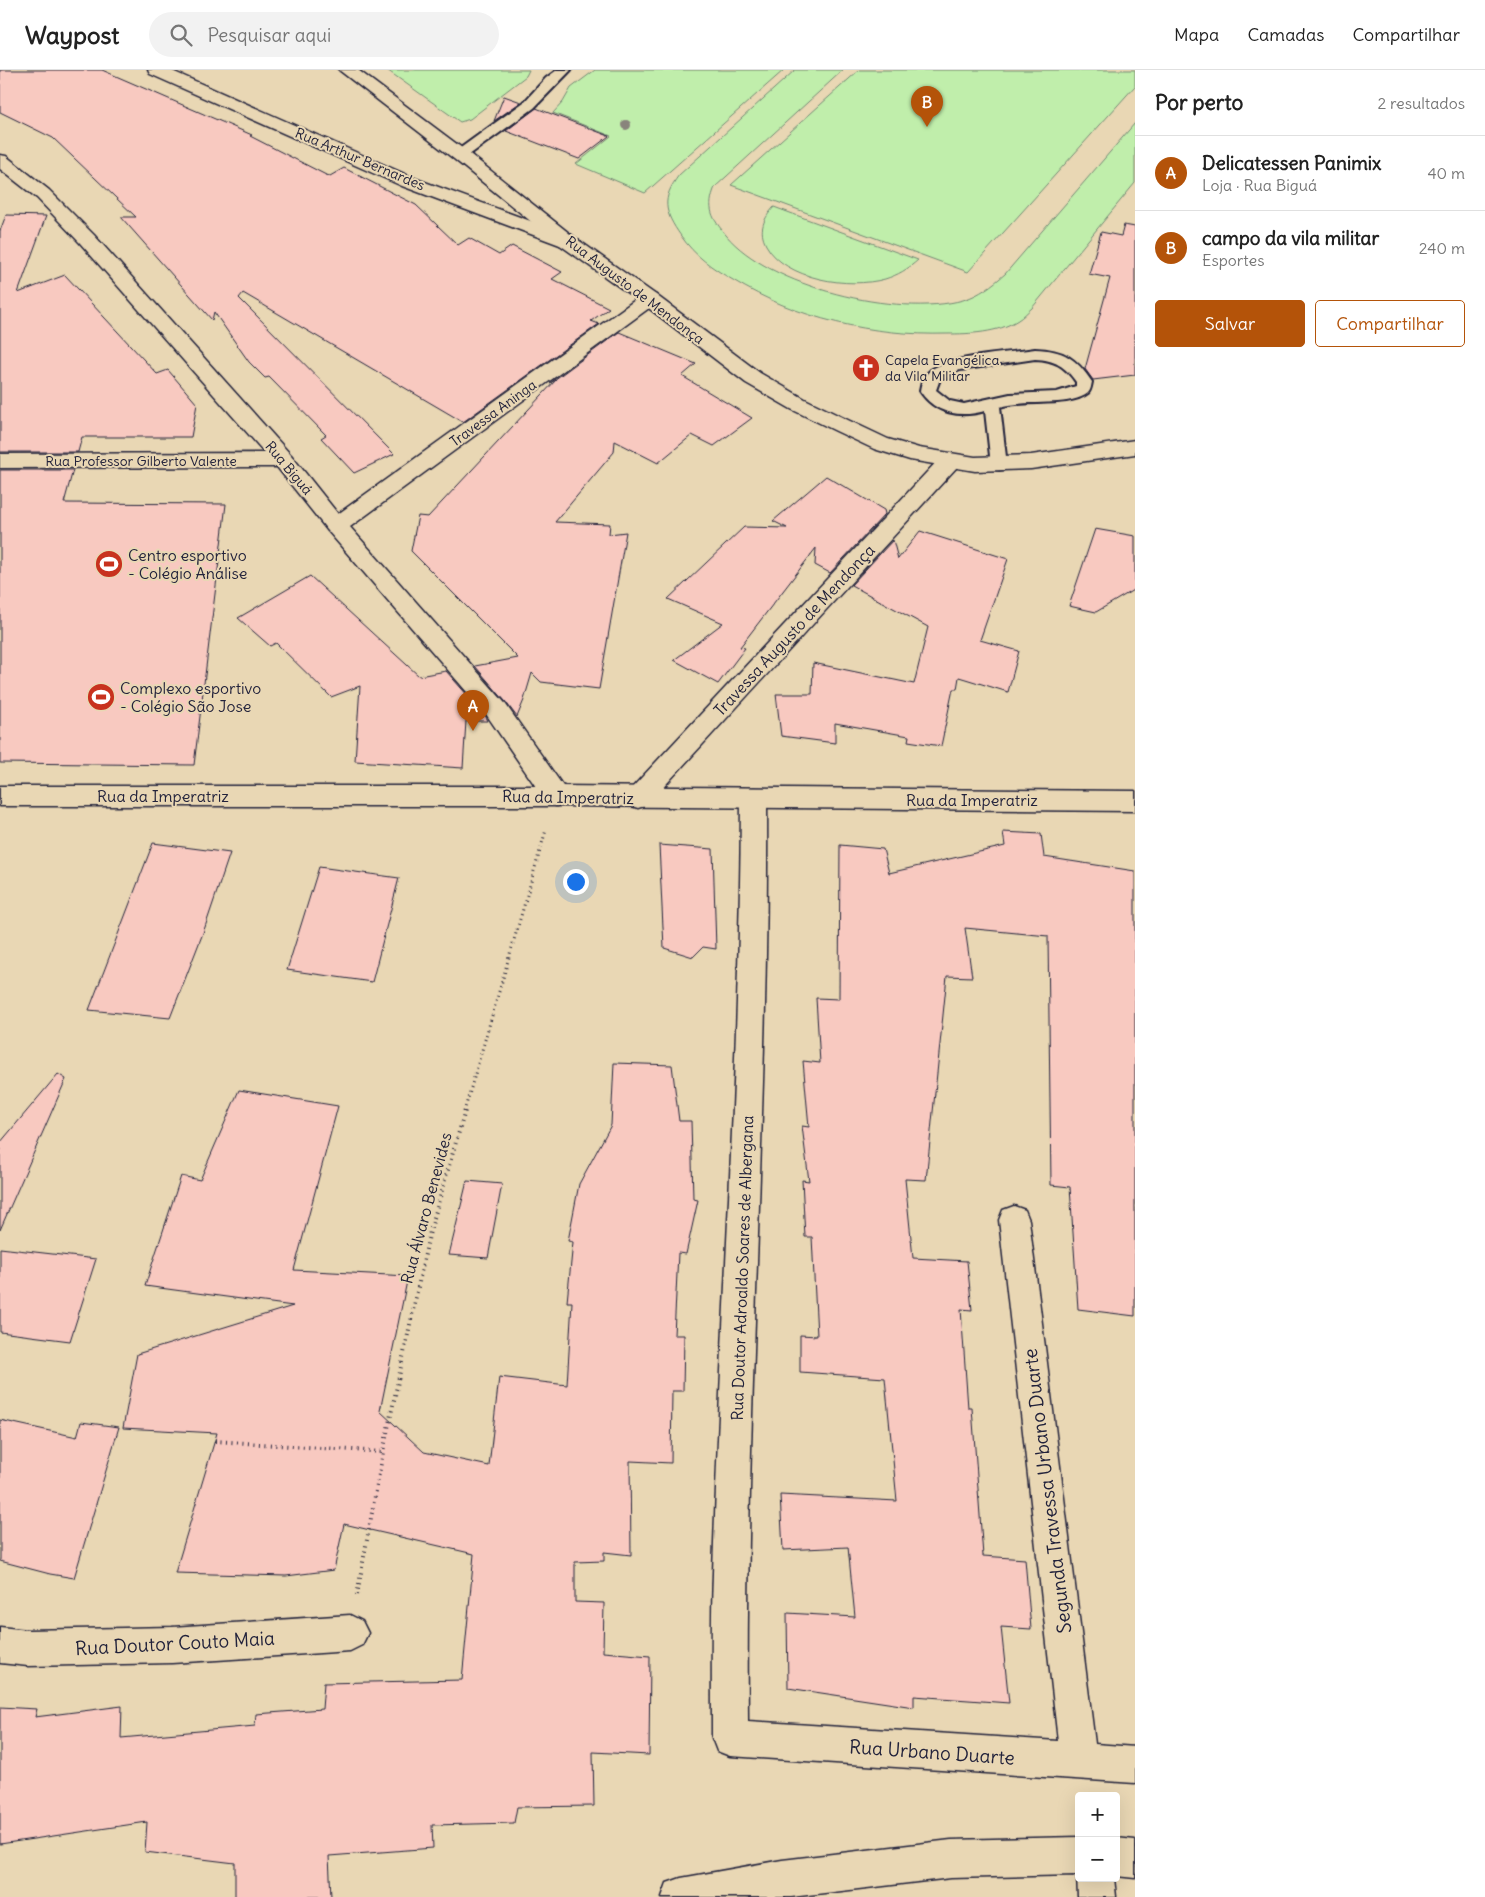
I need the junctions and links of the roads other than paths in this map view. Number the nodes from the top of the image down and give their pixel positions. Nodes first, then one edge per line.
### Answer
1 (156, 70) edge
2 (347, 70) edge
3 (562, 71) edge
4 (460, 155) junction
5 (0, 160) edge
6 (567, 241) junction
7 (649, 300) junction
8 (992, 405) junction
9 (1135, 447) edge
10 (283, 460) junction
11 (0, 462) edge
12 (949, 462) junction
13 (999, 464) junction
14 (336, 526) junction
15 (0, 796) edge
16 (556, 796) junction
17 (638, 798) junction
18 (754, 798) junction
19 (1135, 801) edge
20 (1014, 1220) dead end
21 (350, 1633) road end
22 (0, 1645) edge
23 (730, 1738) joint
24 (1079, 1762) junction
25 (1135, 1765) edge
26 (1075, 1856) edge
27 (1120, 1857) edge
28 (1135, 1859) edge
29 (1095, 1882) edge
30 (681, 1897) edge
31 (1097, 1897) edge

1 - 6 street, Rua Arthur Bernardes
2 - 4 street, Rua Augusto de Mendonça
3 - 4 lane
4 - 6 street, Rua Augusto de Mendonça
5 - 10 street, Rua Biguá
6 - 7 street, Rua Augusto de Mendonça
7 - 12 street, Rua Augusto de Mendonça
7 - 14 street, Travessa Aninga
8 - 8 lane
8 - 13 lane
9 - 13 street, Rua Augusto de Mendonça
10 - 11 street, Rua Professor Gilberto Valente
10 - 14 street, Rua Biguá
12 - 13 street, Rua Augusto de Mendonça
12 - 17 street, Travessa Augusto de Mendonça
14 - 16 street, Rua Biguá
15 - 16 street, Rua da Imperatriz
16 - 17 street, Rua da Imperatriz
17 - 18 street, Rua da Imperatriz
18 - 19 street, Rua da Imperatriz
18 - 23 street, Rua Doutor Adroaldo Soares de Albergana
20 - 24 street, Segunda Travessa Urbano Duarte
21 - 22 street, Rua Doutor Couto Maia
23 - 24 street, Rua Urbano Duarte
24 - 25 street, Rua Urbano Duarte
26 - 30 street
27 - 28 street
29 - 31 street

